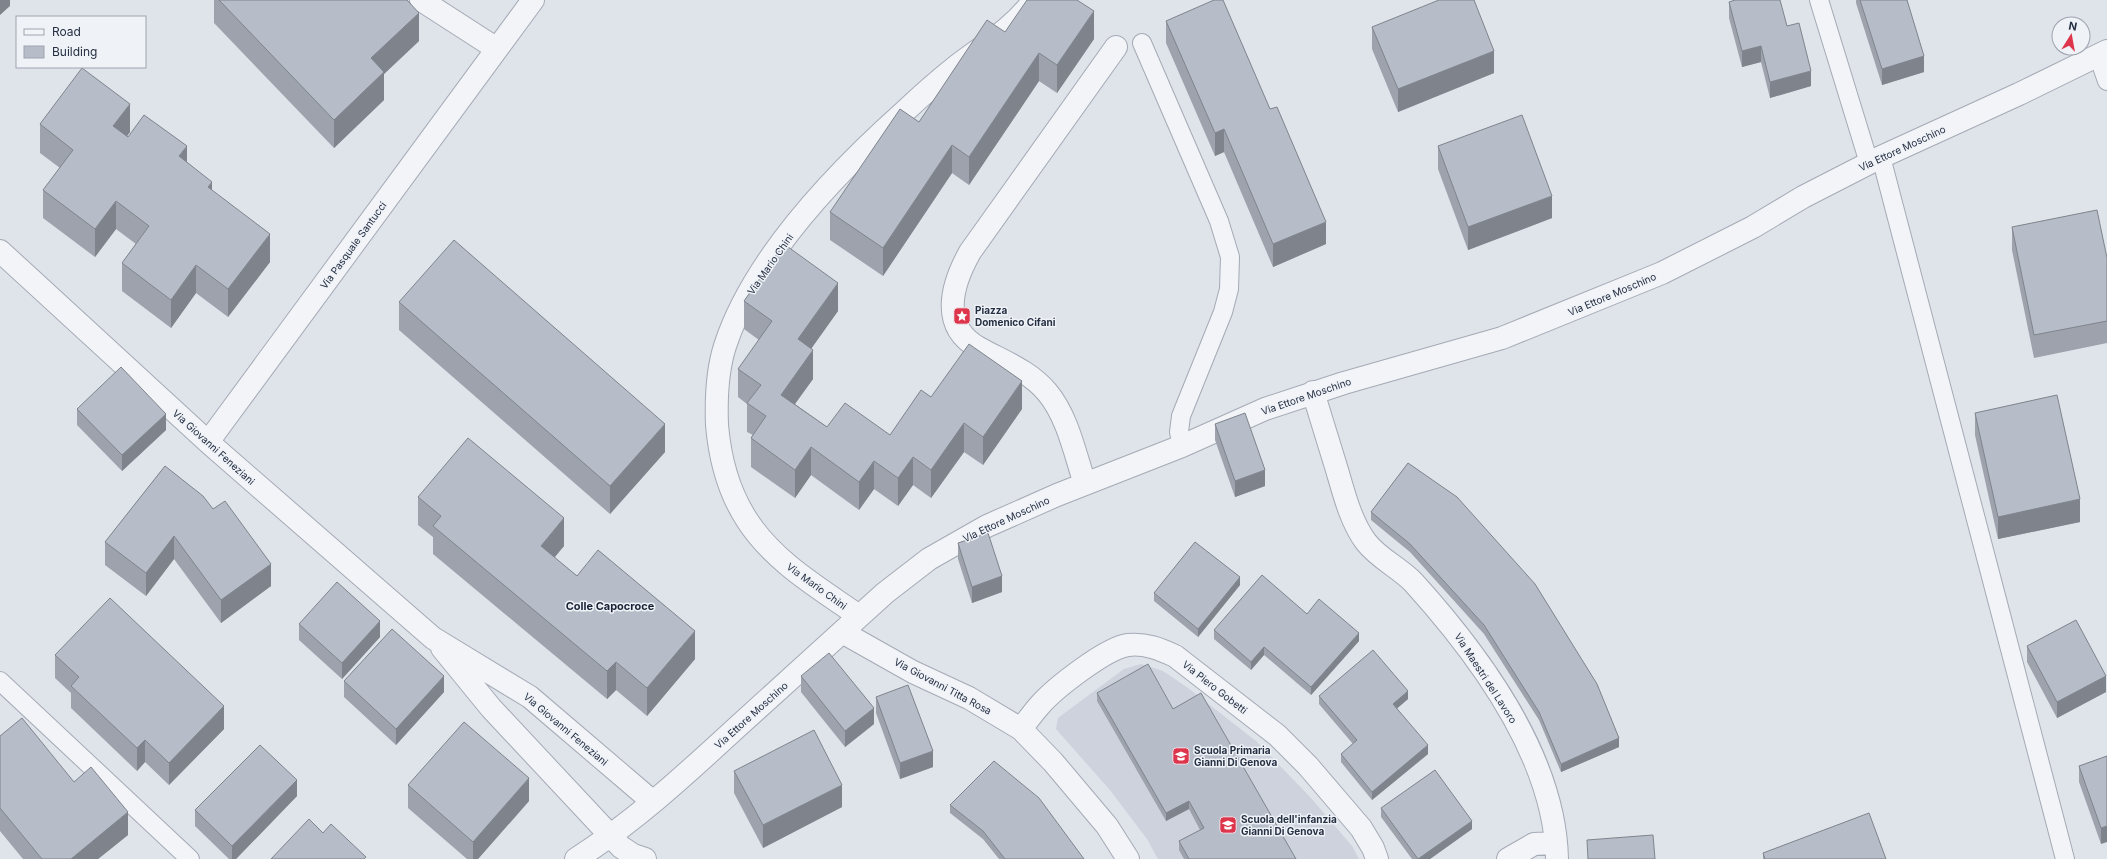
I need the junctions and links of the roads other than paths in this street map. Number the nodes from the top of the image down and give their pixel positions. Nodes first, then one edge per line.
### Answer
1 (421, 0) edge
2 (533, 0) edge
3 (1034, 0) edge
4 (1819, 0) edge
5 (1142, 43) dead end
6 (1116, 47) dead end
7 (497, 49) junction
8 (2103, 53) edge
9 (2107, 81) edge
10 (1875, 160) junction
11 (0, 251) edge
12 (1313, 392) junction
13 (208, 442) junction
14 (1182, 446) junction
15 (1085, 484) junction
16 (859, 616) junction
17 (842, 632) junction
18 (433, 638) junction
19 (0, 681) edge
20 (1021, 729) junction
21 (653, 802) junction
22 (612, 836) junction
23 (1557, 851) edge
24 (190, 859) edge
25 (576, 859) edge
26 (645, 859) edge
27 (1128, 859) edge
28 (1377, 859) edge
29 (1508, 859) edge
30 (2065, 859) edge

1 - 7 street
2 - 7 street, Via Pasquale Santucci
3 - 16 street, Via Mario Chini
4 - 10 lane
5 - 14 lane
6 - 15 street
7 - 13 street, Via Pasquale Santucci
8 - 9 lane
8 - 10 street, Via Ettore Moschino
10 - 12 street, Via Ettore Moschino
10 - 30 lane
11 - 13 street, Via Giovanni Feneziani
12 - 14 street, Via Ettore Moschino
12 - 23 street, Via Maestri del Lavoro
13 - 18 street, Via Giovanni Feneziani
14 - 15 street, Via Ettore Moschino
15 - 16 street, Via Ettore Moschino
16 - 17 street, Via Ettore Moschino
17 - 20 street, Via Giovanni Titta Rosa
17 - 21 street, Via Ettore Moschino
18 - 21 street, Via Giovanni Feneziani
18 - 22 street, Via Giovanni Feneziani
19 - 24 lane
20 - 27 street, Via Giovanni Titta Rosa
20 - 28 street, Via Piero Gobetti
21 - 22 street, Via Ettore Moschino
22 - 25 street, Via Ettore Moschino
22 - 26 street, Via Giovanni Feneziani
23 - 29 street

